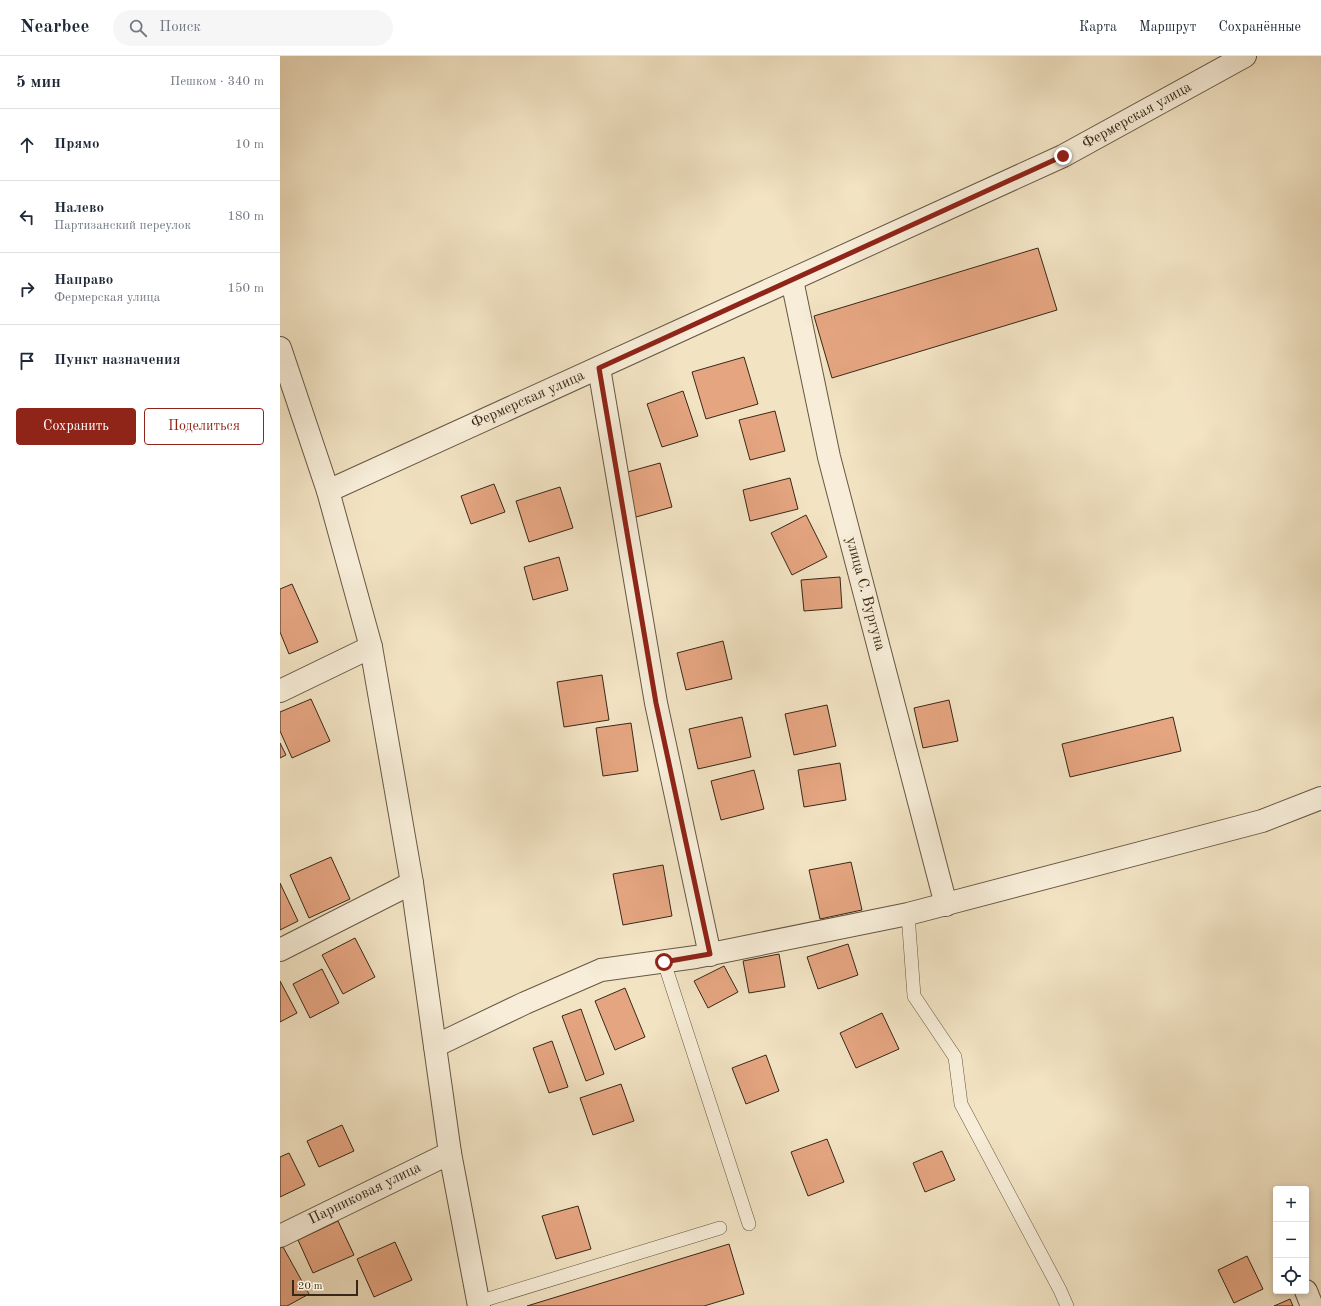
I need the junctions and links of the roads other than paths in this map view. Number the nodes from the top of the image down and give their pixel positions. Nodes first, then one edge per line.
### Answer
1 (1245, 56) edge
2 (792, 280) junction
3 (280, 348) edge
4 (599, 368) junction
5 (328, 491) junction
6 (371, 647) junction
7 (280, 691) edge
8 (1321, 798) edge
9 (412, 883) junction
10 (946, 905) junction
11 (908, 914) junction
12 (280, 950) edge
13 (710, 954) junction
14 (664, 962) junction
15 (435, 1046) junction
16 (450, 1152) junction
17 (749, 1224) dead end
18 (720, 1228) dead end
19 (280, 1236) edge
20 (1307, 1294) edge
21 (478, 1304) edge
22 (1067, 1306) edge
23 (1312, 1306) edge

1 - 2 street, Фермерская улица
2 - 4 street, Фермерская улица
2 - 10 street, улица С. Вургуна
3 - 5 street
4 - 5 street, Фермерская улица
4 - 13 street
5 - 6 street
6 - 7 street
6 - 9 street
8 - 10 street
9 - 12 street
9 - 15 street
10 - 11 street
11 - 13 street
11 - 22 lane
13 - 14 street
14 - 15 street
14 - 17 lane
15 - 16 street
16 - 19 street, Парниковая улица
16 - 21 street
18 - 21 lane
20 - 23 street

